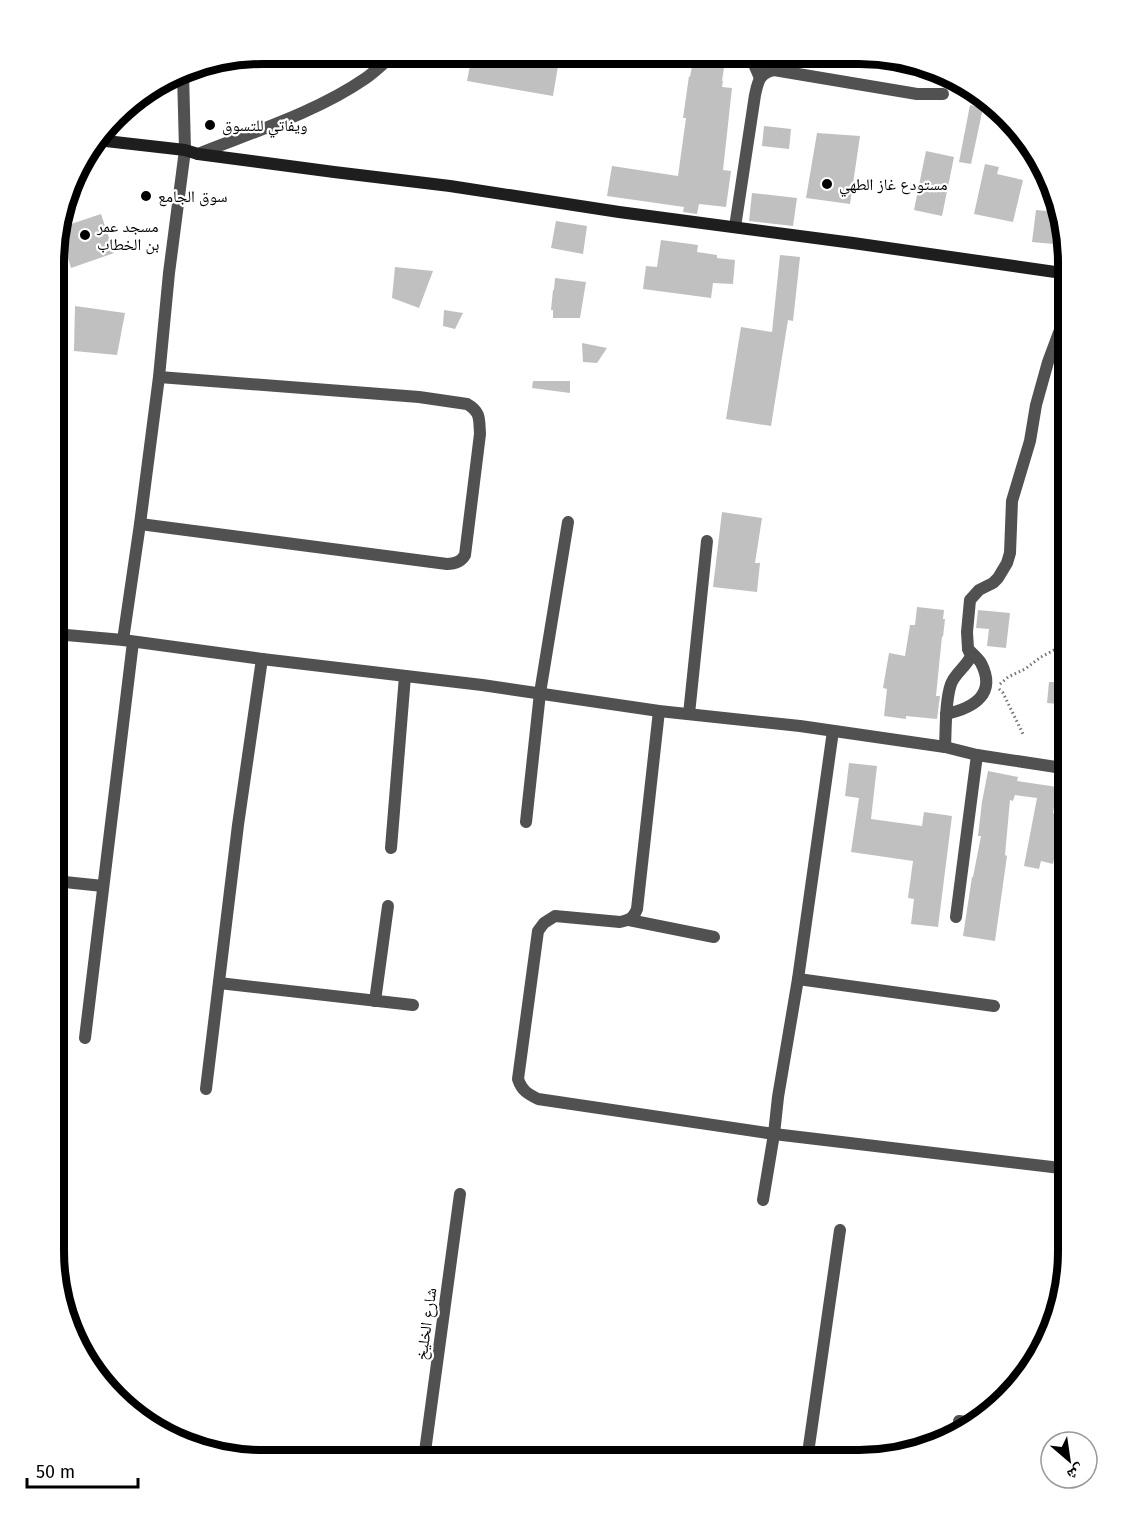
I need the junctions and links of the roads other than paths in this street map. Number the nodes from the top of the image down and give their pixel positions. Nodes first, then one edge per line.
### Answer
1 (754, 64) edge
2 (381, 65) edge
3 (760, 78) junction
4 (183, 82) edge
5 (943, 94) dead end
6 (107, 141) edge
7 (185, 150) junction
8 (198, 153) junction
9 (735, 227) junction
10 (1058, 272) edge
11 (1058, 335) edge
12 (159, 377) junction
13 (568, 522) dead end
14 (140, 524) junction
15 (707, 541) dead end
16 (64, 635) edge
17 (128, 641) junction
18 (968, 649) junction
19 (262, 659) junction
20 (405, 676) junction
21 (540, 693) junction
22 (659, 711) junction
23 (689, 714) junction
24 (946, 714) junction
25 (833, 731) junction
26 (945, 747) junction
27 (977, 755) junction
28 (1058, 767) edge
29 (526, 822) dead end
30 (391, 848) dead end
31 (64, 882) edge
32 (103, 886) junction
33 (388, 906) dead end
34 (956, 917) dead end
35 (629, 920) junction
36 (714, 937) dead end
37 (798, 979) junction
38 (219, 983) junction
39 (375, 1001) junction
40 (413, 1005) dead end
41 (994, 1006) dead end
42 (85, 1038) dead end
43 (206, 1089) dead end
44 (774, 1134) junction
45 (1058, 1168) edge
46 (460, 1194) dead end
47 (763, 1200) dead end
48 (840, 1230) dead end
49 (425, 1450) edge
50 (808, 1450) edge

1 - 3 street
2 - 8 street
3 - 5 street
3 - 9 street
4 - 7 street
6 - 7 street
7 - 8 street
7 - 12 street
8 - 9 street
9 - 10 street
11 - 18 street
12 - 14 street
12 - 14 street
13 - 21 street
14 - 17 street
15 - 23 street
16 - 17 street
17 - 19 street
17 - 32 street
18 - 24 street
18 - 24 street
19 - 20 street
19 - 38 street
20 - 21 street
20 - 30 street
21 - 22 street
21 - 29 street
22 - 23 street
22 - 35 street
23 - 25 street
24 - 26 street
25 - 26 street
25 - 37 street
26 - 27 street
27 - 28 street
27 - 34 street
31 - 32 street
32 - 42 street
33 - 39 street
35 - 36 street
35 - 44 street
37 - 41 street
37 - 44 street
38 - 39 street
38 - 43 street
39 - 40 street
44 - 45 street
44 - 47 street
46 - 49 street, شارع الخليخ
48 - 50 street

